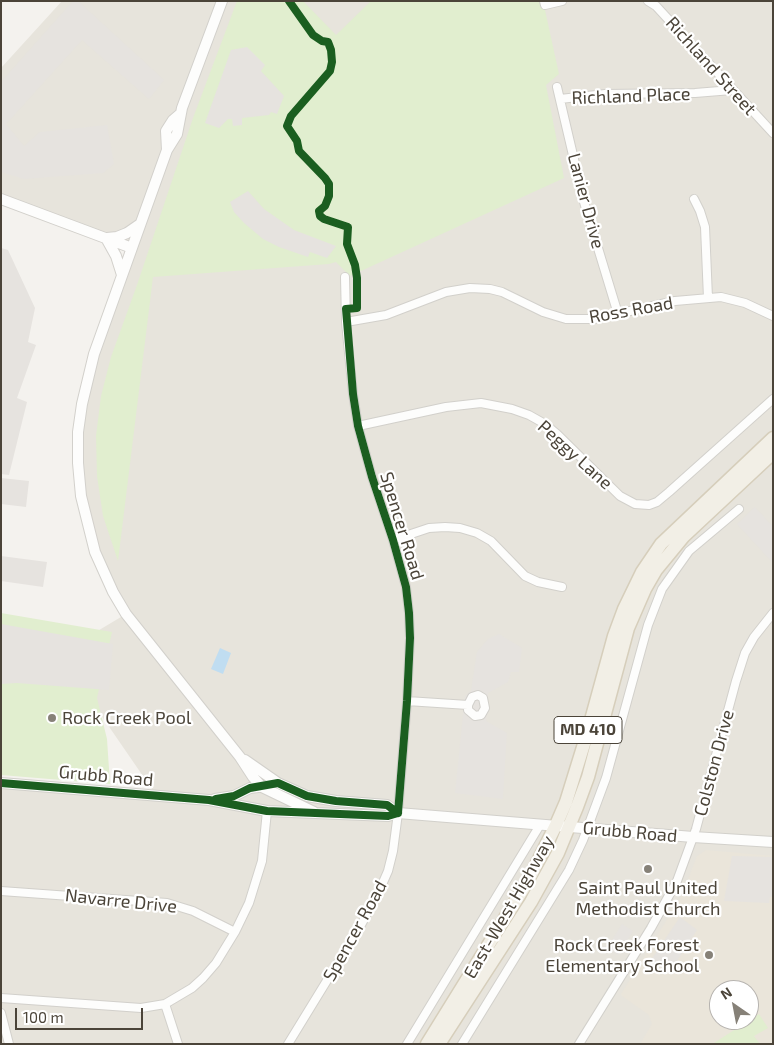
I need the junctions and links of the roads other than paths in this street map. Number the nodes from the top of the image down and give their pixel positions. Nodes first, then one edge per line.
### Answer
1 (222, 1) edge
2 (562, 1) edge
3 (648, 1) edge
4 (544, 3) edge
5 (557, 87) dead end
6 (732, 90) junction
7 (560, 99) junction
8 (773, 133) edge
9 (1, 199) edge
10 (694, 199) dead end
11 (140, 224) junction
12 (105, 238) junction
13 (132, 248) junction
14 (122, 275) junction
15 (345, 277) dead end
16 (708, 298) junction
17 (618, 314) junction
18 (773, 316) edge
19 (346, 322) junction
20 (773, 399) edge
21 (358, 426) junction
22 (773, 438) edge
23 (773, 452) edge
24 (739, 509) dead end
25 (693, 527) junction
26 (704, 538) junction
27 (393, 540) junction
28 (562, 587) dead end
29 (773, 613) edge
30 (407, 701) junction
31 (468, 705) dead end
32 (240, 757) junction
33 (1, 782) edge
34 (278, 783) junction
35 (262, 787) junction
36 (209, 800) junction
37 (266, 811) junction
38 (314, 812) junction
39 (398, 813) junction
40 (540, 824) junction
41 (556, 825) junction
42 (569, 827) junction
43 (588, 828) junction
44 (693, 837) junction
45 (773, 842) edge
46 (1, 891) edge
47 (235, 932) junction
48 (1, 998) edge
49 (165, 1004) junction
50 (1, 1013) edge
51 (9, 1044) edge
52 (178, 1044) edge
53 (288, 1044) edge
54 (407, 1044) edge
55 (427, 1044) edge
56 (440, 1044) edge
57 (462, 1044) edge
58 (579, 1044) edge

1 - 11 street
2 - 4 street
3 - 6 street, Richland Street
5 - 7 street, Lanier Drive
6 - 7 street, Richland Place
6 - 8 street, Richland Street
7 - 17 street, Lanier Drive
9 - 12 street
10 - 16 street
11 - 12 street
11 - 13 street
12 - 13 street
12 - 14 street
13 - 14 street
14 - 32 street
15 - 19 street, Spencer Road
16 - 17 street, Ross Road
16 - 18 street, Ross Road
17 - 19 street, Ross Road
19 - 21 street, Spencer Road
20 - 21 street, Peggy Lane
21 - 27 street, Spencer Road
22 - 41 main road, East-West Highway / MD 410
23 - 25 main road, East-West Highway / MD 410
24 - 26 street, East-West Highway
25 - 26 street
25 - 42 main road, East-West Highway / MD 410
26 - 43 street, East-West Highway
27 - 28 street
27 - 30 street, Spencer Road
29 - 44 street, Colston Drive
30 - 31 street
30 - 39 street, Spencer Road
32 - 34 street
32 - 35 street
33 - 36 street, Grubb Road
34 - 35 street, Grubb Road
34 - 39 street, Grubb Road
35 - 36 street, Grubb Road
35 - 38 street
36 - 37 street, Grubb Road
37 - 38 street, Grubb Road
37 - 47 street
38 - 39 street, Grubb Road
39 - 40 street, Grubb Road
39 - 53 street, Spencer Road
40 - 41 street, Grubb Road
40 - 54 street, East-West Highway
41 - 42 street, Grubb Road
41 - 55 main road, East-West Highway / MD 410
42 - 43 street, Grubb Road
42 - 56 main road, East-West Highway / MD 410
43 - 44 street, Grubb Road
43 - 57 street, East-West Highway
44 - 45 street, Grubb Road
44 - 58 street, Colston Drive
46 - 47 street, Navarre Drive
47 - 49 street
48 - 49 street
49 - 52 street
50 - 51 street

